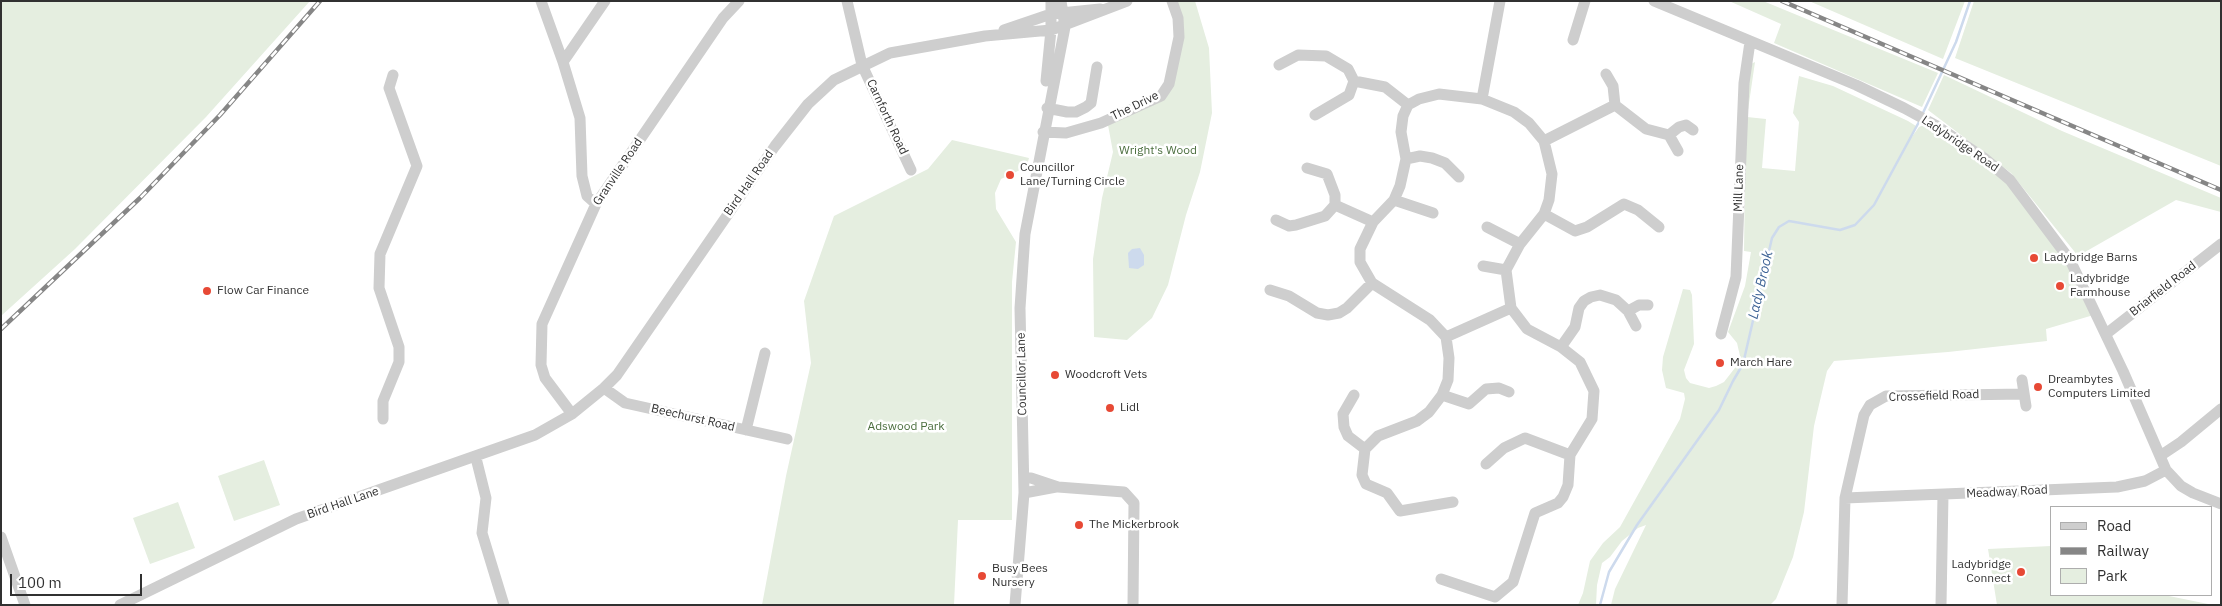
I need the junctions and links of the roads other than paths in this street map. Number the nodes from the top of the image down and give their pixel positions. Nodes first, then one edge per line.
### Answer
1 (541, 1) edge
2 (605, 1) edge
3 (739, 1) edge
4 (847, 1) edge
5 (1050, 1) edge
6 (1078, 1) edge
7 (1127, 1) edge
8 (1172, 1) edge
9 (1500, 1) edge
10 (1584, 1) edge
11 (1654, 1) edge
12 (1110, 8) junction
13 (1058, 9) edge
14 (1064, 27) junction
15 (1051, 30) junction
16 (985, 36) junction
17 (1573, 40) dead end
18 (1750, 42) junction
19 (562, 62) junction
20 (862, 65) junction
21 (1279, 65) dead end
22 (1097, 67) dead end
23 (1606, 74) dead end
24 (393, 75) dead end
25 (1354, 81) junction
26 (1482, 98) junction
27 (1408, 105) junction
28 (1615, 105) junction
29 (1047, 108) junction
30 (1315, 115) dead end
31 (1693, 130) dead end
32 (1043, 132) junction
33 (1669, 135) junction
34 (1544, 141) junction
35 (1040, 145) junction
36 (1678, 151) dead end
37 (1406, 159) junction
38 (1307, 168) dead end
39 (911, 170) dead end
40 (1459, 177) dead end
41 (1394, 200) junction
42 (596, 204) junction
43 (1335, 206) junction
44 (1433, 213) dead end
45 (1544, 214) junction
46 (1276, 220) dead end
47 (1373, 222) junction
48 (1487, 227) dead end
49 (1659, 227) dead end
50 (1520, 244) junction
51 (2221, 244) edge
52 (1483, 266) dead end
53 (1506, 270) junction
54 (1372, 283) junction
55 (1270, 290) dead end
56 (1648, 305) dead end
57 (1511, 308) junction
58 (1628, 311) junction
59 (1636, 326) dead end
60 (1721, 334) dead end
61 (2106, 334) junction
62 (1446, 337) junction
63 (1561, 347) junction
64 (765, 353) dead end
65 (1501, 376) dead end
66 (2022, 380) dead end
67 (604, 388) junction
68 (2024, 394) junction
69 (1354, 395) dead end
70 (1442, 395) junction
71 (2026, 406) dead end
72 (2221, 409) edge
73 (572, 414) junction
74 (383, 419) dead end
75 (746, 430) junction
76 (787, 439) dead end
77 (1365, 449) junction
78 (1570, 455) junction
79 (2160, 456) junction
80 (476, 458) junction
81 (1486, 464) dead end
82 (2166, 470) junction
83 (1024, 478) junction
84 (1058, 487) junction
85 (1024, 493) junction
86 (1943, 495) junction
87 (1845, 498) junction
88 (1453, 502) dead end
89 (2221, 504) edge
90 (1, 537) edge
91 (1441, 580) dead end
92 (20, 590) junction
93 (1494, 601) edge
94 (25, 605) edge
95 (30, 605) edge
96 (120, 605) edge
97 (504, 605) edge
98 (1014, 605) edge
99 (1133, 605) edge
100 (1842, 605) edge
101 (1941, 605) edge

1 - 19 street
2 - 19 street
3 - 42 street, Granville Road
4 - 20 street, Carnforth Road
5 - 13 street
6 - 12 street
7 - 12 street
8 - 32 street, The Drive
9 - 26 street
10 - 17 street
11 - 18 street, Ladybridge Road
12 - 13 street
12 - 14 street
13 - 14 street, Councillor Lane
13 - 15 street, Councillor Lane
13 - 16 street, Bird Hall Road
14 - 15 street
14 - 29 street, Councillor Lane
15 - 16 street, Bird Hall Road
15 - 35 street, Councillor Lane
16 - 20 street, Bird Hall Road
18 - 60 street, Mill Lane
18 - 61 street, Ladybridge Road
19 - 42 street
20 - 39 street, Carnforth Road
20 - 67 street, Bird Hall Road
21 - 25 street
22 - 29 street
23 - 28 street
24 - 74 street
25 - 27 street
25 - 30 street
26 - 27 street
26 - 34 street
27 - 37 street
28 - 33 street
28 - 34 street
29 - 32 street, Councillor Lane
31 - 33 street
32 - 35 street, Councillor Lane
33 - 36 street
34 - 45 street
35 - 83 street, Councillor Lane
37 - 40 street
37 - 41 street
38 - 43 street
41 - 44 street
41 - 47 street
42 - 73 street, Granville Road
43 - 46 street
43 - 47 street
45 - 49 street
45 - 50 street
47 - 54 street
48 - 50 street
50 - 53 street
51 - 61 street, Briarfield Road
52 - 53 street
53 - 57 street
54 - 55 street
54 - 62 street
56 - 58 street
57 - 62 street
57 - 63 street
58 - 59 street
58 - 63 street
61 - 79 street, Ladybridge Road
62 - 70 street
63 - 78 street
64 - 75 street
65 - 70 street
66 - 68 street
67 - 73 street, Bird Hall Road
67 - 75 street, Beechurst Road
68 - 71 street
68 - 87 street, Crossefield Road
69 - 77 street
70 - 77 street
72 - 79 street
73 - 80 street, Bird Hall Lane
75 - 76 street, Beechurst Road
77 - 88 street
78 - 81 street
78 - 93 street
79 - 82 street, Ladybridge Road
80 - 96 street, Bird Hall Lane
80 - 97 street
82 - 86 street, Meadway Road
82 - 89 street, Ladybridge Road
83 - 84 street
83 - 85 street, Councillor Lane
84 - 85 street
84 - 99 street
85 - 98 street, Councillor Lane
86 - 87 street, Meadway Road
86 - 101 street
87 - 100 street, Crossefield Road
90 - 92 street
91 - 93 street
92 - 94 street
92 - 95 street

